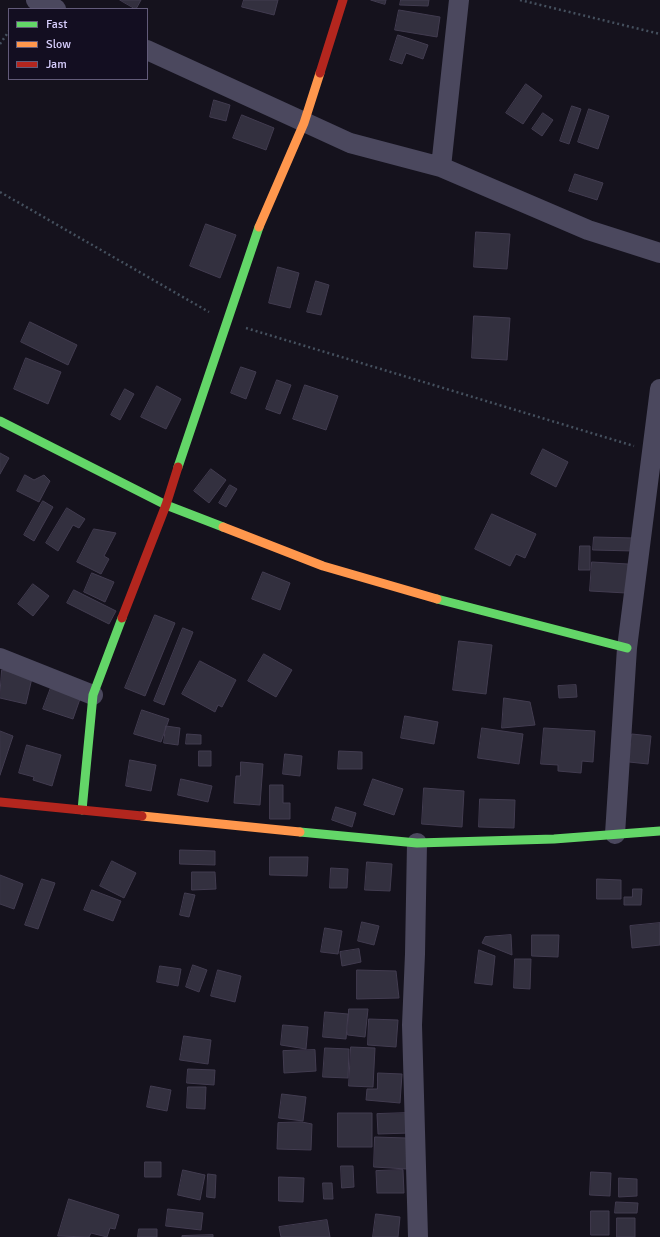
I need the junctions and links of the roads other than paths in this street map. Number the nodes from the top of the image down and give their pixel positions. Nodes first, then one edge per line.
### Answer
1 (36, 0) edge
2 (343, 0) edge
3 (459, 0) edge
4 (54, 8) edge
5 (148, 50) edge
6 (304, 123) junction
7 (441, 167) junction
8 (660, 253) edge
9 (660, 389) edge
10 (0, 421) edge
11 (166, 505) junction
12 (627, 648) junction
13 (0, 658) edge
14 (93, 695) junction
15 (0, 802) edge
16 (82, 810) junction
17 (660, 831) edge
18 (615, 834) junction
19 (417, 843) junction
20 (418, 1237) edge

1 - 4 street
2 - 6 street
3 - 7 street
5 - 6 street
6 - 7 street
6 - 11 street
7 - 8 street
9 - 12 street
10 - 11 street
11 - 12 street
11 - 14 street
12 - 18 street
13 - 14 street
14 - 16 street
15 - 16 street
16 - 19 street
17 - 18 street
18 - 19 street
19 - 20 street

